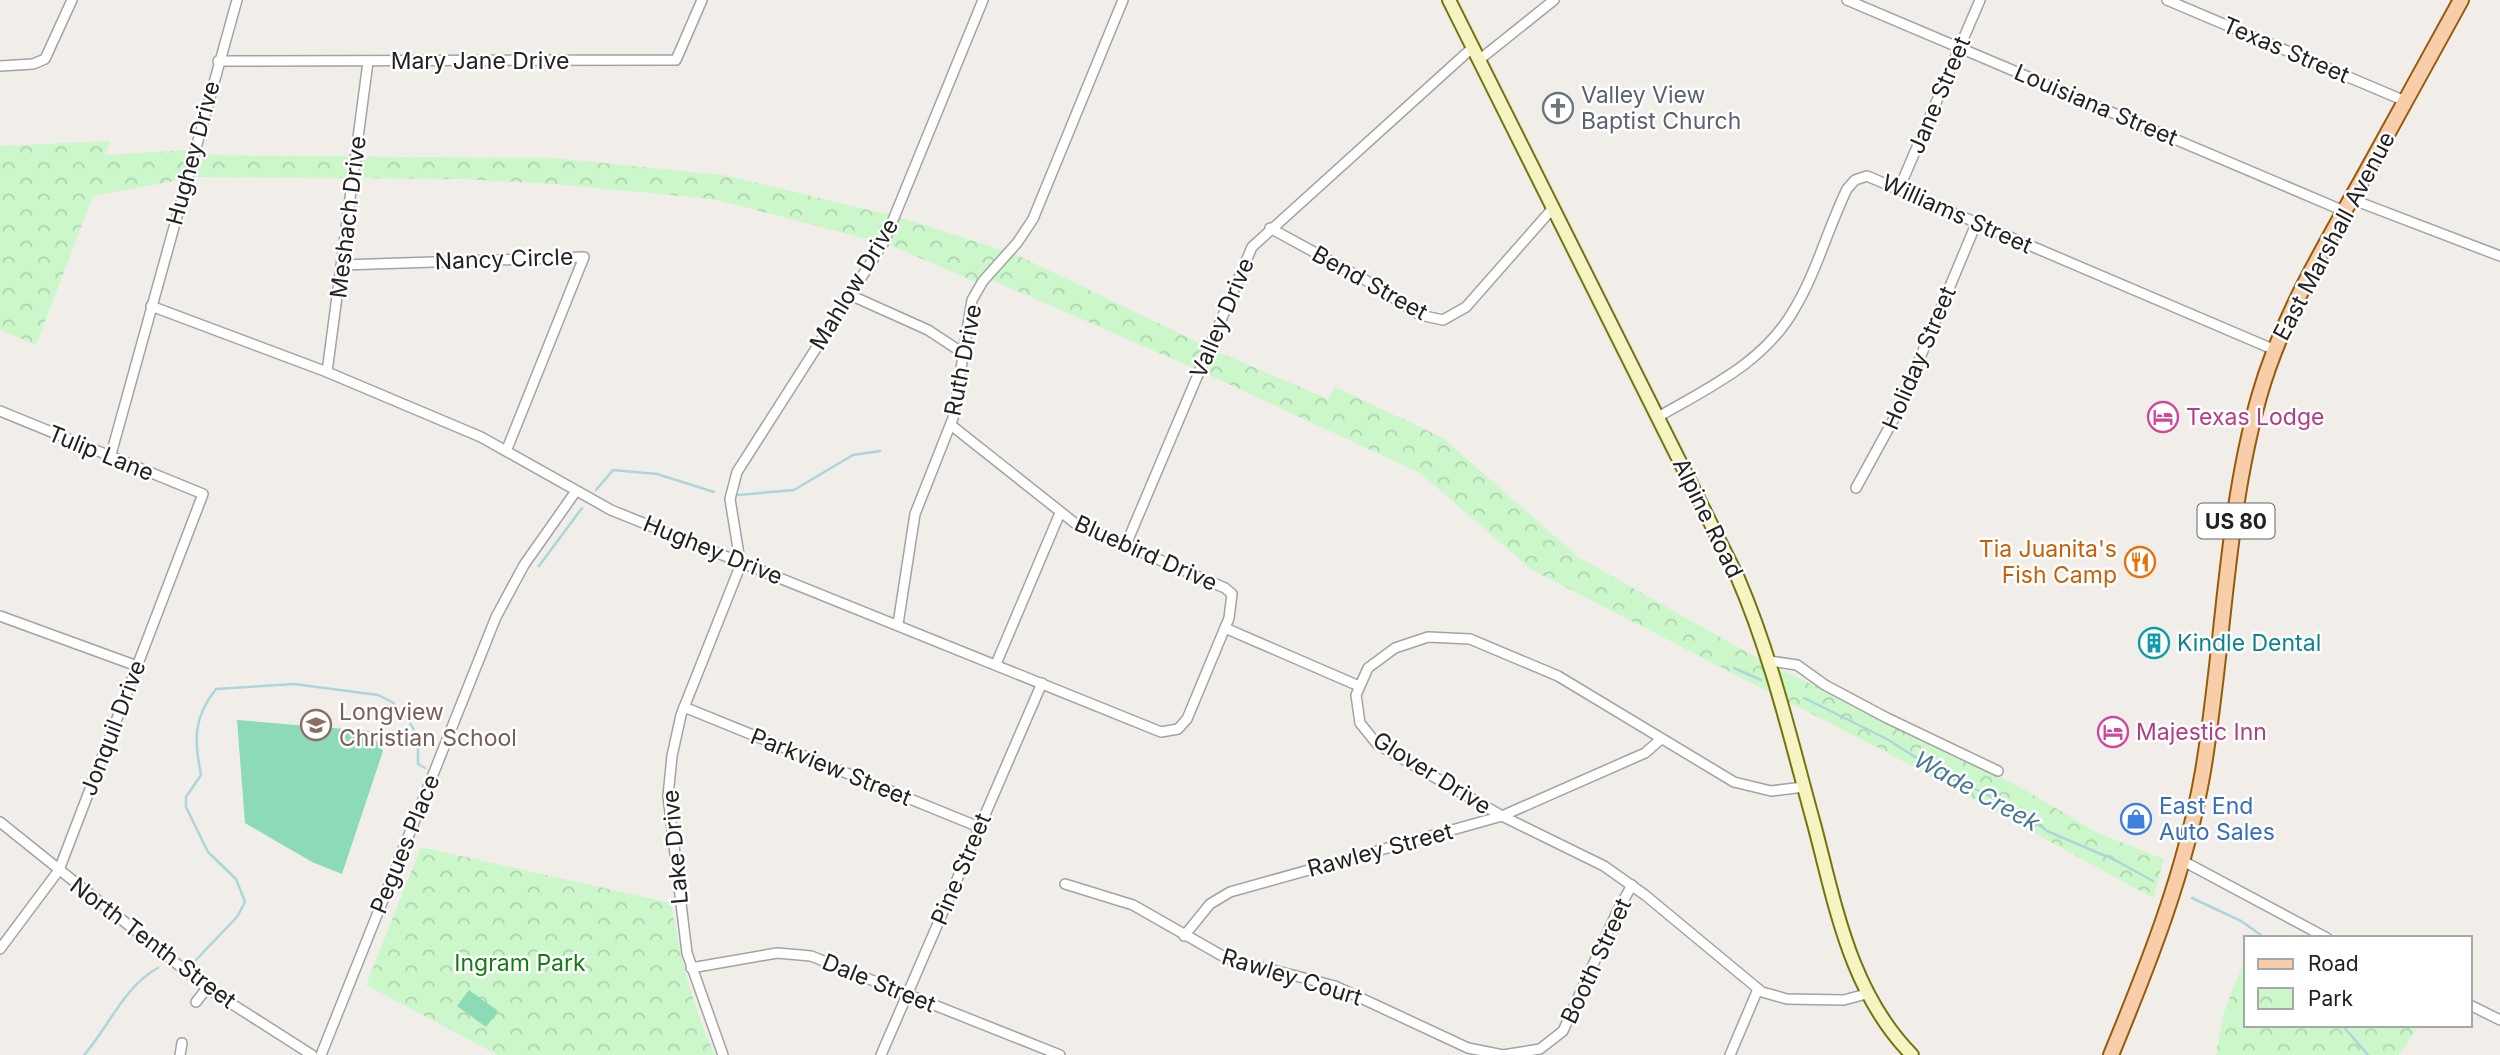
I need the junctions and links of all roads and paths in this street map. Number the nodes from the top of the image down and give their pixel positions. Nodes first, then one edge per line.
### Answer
1 (72, 0) edge
2 (237, 0) edge
3 (702, 0) edge
4 (983, 0) edge
5 (1123, 0) edge
6 (1449, 0) edge
7 (1554, 0) edge
8 (1847, 0) edge
9 (1980, 0) edge
10 (2167, 0) edge
11 (2460, 0) edge
12 (1472, 48) junction
13 (1960, 48) junction
14 (1479, 60) junction
15 (218, 61) junction
16 (368, 62) junction
17 (0, 66) edge
18 (2405, 101) junction
19 (1899, 189) junction
20 (2348, 205) junction
21 (1553, 208) junction
22 (1976, 224) junction
23 (1270, 228) junction
24 (2500, 256) edge
25 (342, 265) junction
26 (850, 295) junction
27 (151, 306) junction
28 (2275, 349) junction
29 (963, 353) junction
30 (327, 372) junction
31 (0, 411) edge
32 (1658, 417) junction
33 (951, 425) junction
34 (507, 449) junction
35 (110, 458) junction
36 (1856, 488) dead end
37 (576, 491) junction
38 (203, 494) joint
39 (1060, 513) junction
40 (1125, 547) junction
41 (740, 561) junction
42 (0, 616) edge
43 (898, 624) junction
44 (1225, 628) junction
45 (1770, 662) junction
46 (996, 664) junction
47 (137, 666) junction
48 (1042, 683) junction
49 (1359, 686) junction
50 (684, 707) junction
51 (1661, 739) junction
52 (1998, 771) dead end
53 (1804, 787) junction
54 (1502, 816) junction
55 (0, 822) edge
56 (979, 827) junction
57 (2183, 861) junction
58 (59, 870) junction
59 (1065, 884) dead end
60 (1632, 886) junction
61 (1184, 936) junction
62 (2323, 936) edge
63 (0, 949) edge
64 (691, 968) junction
65 (206, 988) junction
66 (1758, 989) junction
67 (907, 994) junction
68 (1866, 994) junction
69 (196, 1002) dead end
70 (2472, 1006) edge
71 (2500, 1020) edge
72 (1560, 1036) joint
73 (182, 1043) dead end
74 (1466, 1052) edge
75 (180, 1055) edge
76 (312, 1055) edge
77 (321, 1055) edge
78 (723, 1055) edge
79 (881, 1055) edge
80 (1060, 1055) edge
81 (1730, 1055) edge
82 (1912, 1055) edge
83 (2111, 1055) edge

1 - 17 street
2 - 15 street, Hughey Drive
3 - 16 street, Mary Jane Drive
4 - 26 street, Mahlow Drive
5 - 29 street, Ruth Drive
6 - 12 main road, Alpine Road
7 - 14 street
8 - 13 street, Louisiana Street
9 - 13 street, Jane Street
10 - 18 street, Texas Street
11 - 18 main road, East Marshall Avenue / US 80
12 - 14 main road, Alpine Road
12 - 23 street, Valley Drive
13 - 19 street, Jane Street
13 - 20 street, Louisiana Street
14 - 21 main road, Alpine Road
15 - 16 street, Mary Jane Drive
15 - 27 street, Hughey Drive
16 - 25 street, Meshach Drive
18 - 20 main road, East Marshall Avenue / US 80
19 - 22 street, Williams Street
19 - 32 street, Williams Street
20 - 24 street, Louisiana Street
20 - 28 main road, East Marshall Avenue / US 80
21 - 23 street, Bend Street
21 - 32 main road, Alpine Road
22 - 28 street, Williams Street
22 - 36 street, Holiday Street
23 - 40 street, Valley Drive
25 - 30 street, Meshach Drive
25 - 34 street, Nancy Circle
26 - 29 street
26 - 41 street, Mahlow Drive
27 - 30 street, Hughey Drive
27 - 35 street, Hughey Drive
28 - 57 main road, East Marshall Avenue / US 80
29 - 33 street, Ruth Drive
30 - 34 street, Hughey Drive
31 - 35 street, Tulip Lane
32 - 45 main road, Alpine Road
33 - 39 street, Bluebird Drive
33 - 43 street, Ruth Drive
34 - 37 street, Hughey Drive
35 - 38 street, Tulip Lane
37 - 41 street, Hughey Drive
37 - 77 street, Pegues Place
38 - 47 street, Jonquil Drive
39 - 40 street, Bluebird Drive
39 - 46 street
40 - 44 street, Bluebird Drive
41 - 43 street, Hughey Drive
41 - 50 street, Lake Drive
42 - 47 street
43 - 46 street, Hughey Drive
44 - 48 street, Hughey Drive
44 - 49 street
45 - 52 street
45 - 53 main road, Alpine Road
46 - 48 street, Hughey Drive
47 - 58 street, Jonquil Drive
48 - 56 street, Pine Street
49 - 51 street
49 - 54 street, Glover Drive
50 - 56 street, Parkview Street
50 - 64 street, Lake Drive
51 - 53 street
51 - 54 street, Rawley Street
53 - 68 main road, Alpine Road
54 - 60 street, Glover Drive
54 - 61 street, Rawley Street
55 - 58 street, North Tenth Street
56 - 67 street, Pine Street
57 - 62 street
57 - 83 main road, East Marshall Avenue / US 80
58 - 63 street, Jonquil Drive
58 - 65 street, North Tenth Street
59 - 61 street, Rawley Court
60 - 66 street, Glover Drive
60 - 72 street, Booth Street
61 - 74 street, Rawley Court
64 - 67 street, Dale Street
64 - 78 street, Lake Drive
65 - 69 street
65 - 76 street, North Tenth Street
66 - 68 street, Glover Drive
66 - 81 street
67 - 79 street, Pine Street
67 - 80 street, Dale Street
68 - 82 main road, Alpine Road
70 - 71 street
72 - 74 street, Rawley Court
73 - 75 street

